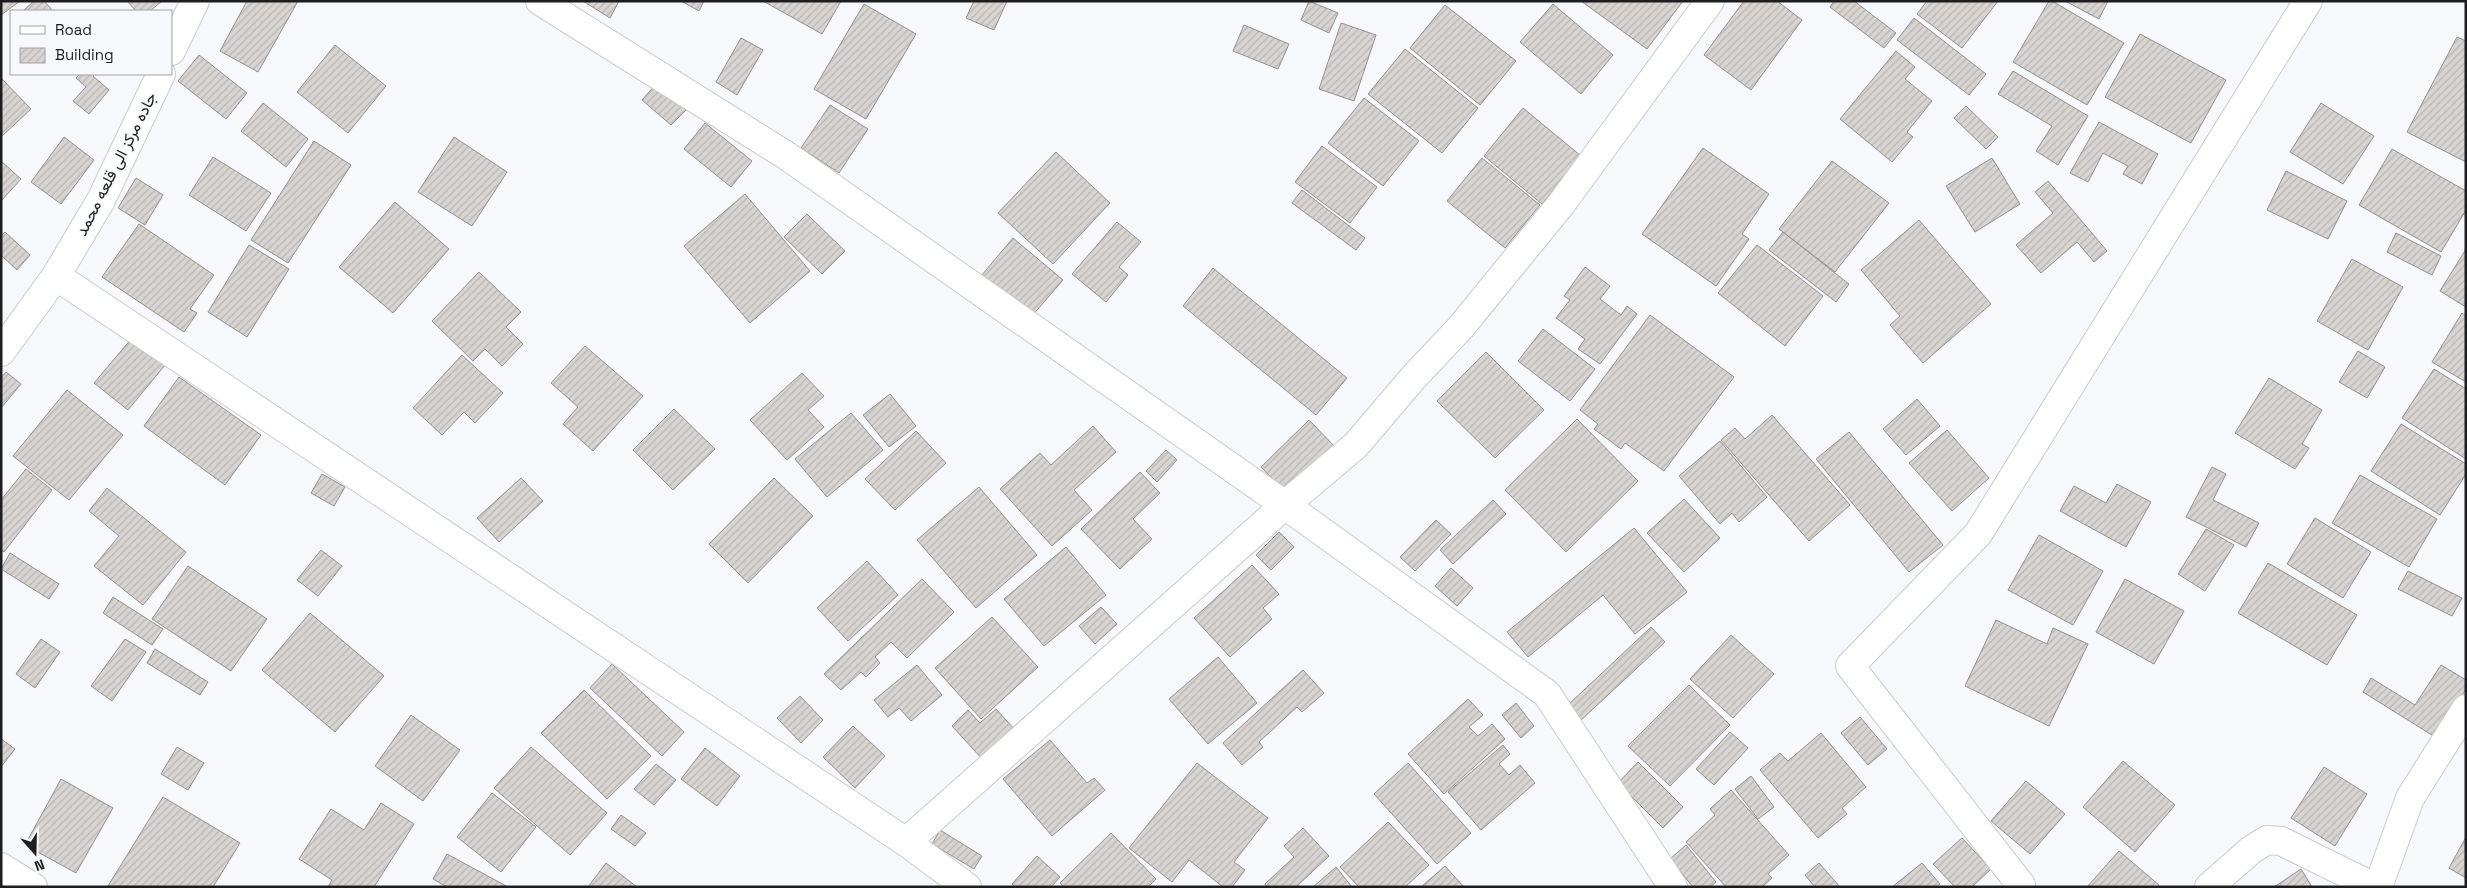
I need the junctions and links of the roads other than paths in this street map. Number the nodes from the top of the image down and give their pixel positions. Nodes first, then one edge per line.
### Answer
1 (195, 1) edge
2 (540, 1) edge
3 (1710, 1) edge
4 (2308, 1) edge
5 (172, 50) edge
6 (161, 75) edge
7 (56, 276) junction
8 (1, 352) edge
9 (1285, 505) junction
10 (2466, 710) edge
11 (906, 842) junction
12 (1, 867) edge
13 (2021, 885) dead end
14 (33, 887) edge
15 (967, 887) edge
16 (1673, 887) edge
17 (2208, 887) edge
18 (2374, 887) edge
19 (2378, 887) edge

1 - 5 street
2 - 9 street
3 - 9 street
4 - 13 street
6 - 7 street, جاده مرکز الی قلعه محمد
7 - 8 street, جاده مرکز الی قلعه محمد
7 - 11 street
9 - 11 street
9 - 16 street
10 - 19 street
11 - 15 street
12 - 14 street
17 - 18 street

